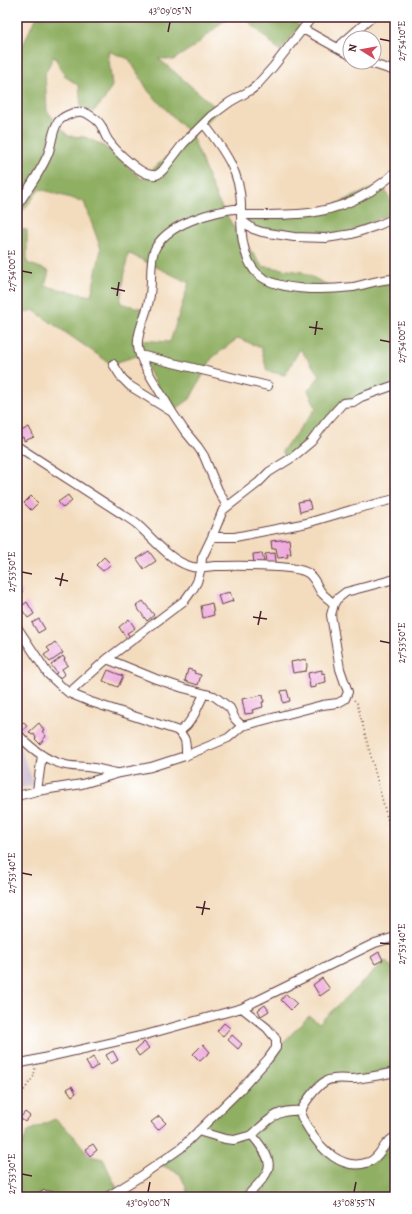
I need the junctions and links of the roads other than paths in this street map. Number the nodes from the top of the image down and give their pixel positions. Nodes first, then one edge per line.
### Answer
1 (312, 17) edge
2 (372, 17) edge
3 (303, 29) junction
4 (337, 48) junction
5 (342, 50) edge
6 (382, 67) edge
7 (395, 71) edge
8 (204, 124) junction
9 (395, 172) edge
10 (17, 206) edge
11 (241, 214) junction
12 (395, 218) edge
13 (395, 279) edge
14 (140, 355) junction
15 (113, 364) dead end
16 (395, 385) edge
17 (268, 386) dead end
18 (172, 412) junction
19 (17, 446) edge
20 (395, 499) edge
21 (227, 506) junction
22 (212, 537) junction
23 (202, 568) junction
24 (395, 579) edge
25 (334, 604) junction
26 (17, 627) edge
27 (107, 659) junction
28 (69, 693) junction
29 (204, 694) junction
30 (242, 726) junction
31 (179, 732) junction
32 (17, 733) edge
33 (42, 755) junction
34 (186, 756) junction
35 (120, 774) junction
36 (37, 791) junction
37 (17, 796) edge
38 (395, 937) edge
39 (242, 1008) junction
40 (17, 1064) edge
41 (395, 1072) edge
42 (302, 1111) junction
43 (198, 1131) junction
44 (252, 1135) junction
45 (395, 1137) edge
46 (41, 1197) edge
47 (56, 1197) edge
48 (107, 1197) edge
49 (246, 1197) edge

1 - 3 street
2 - 4 street
3 - 4 street
3 - 8 street
4 - 5 street
6 - 7 street
8 - 10 street
8 - 11 street
9 - 11 street
11 - 12 street
11 - 13 street
11 - 14 street
14 - 17 street
14 - 18 street
15 - 18 street
16 - 21 street
18 - 21 street
19 - 23 street
20 - 22 street
21 - 22 street
22 - 23 street
23 - 25 street
23 - 27 street
24 - 25 street
25 - 30 street
26 - 28 street
27 - 28 street
27 - 29 street
28 - 31 street
29 - 30 street
29 - 31 street
30 - 34 street
31 - 34 street
32 - 33 street
33 - 35 street
33 - 36 street
34 - 35 street
35 - 36 street
36 - 37 street
38 - 39 street
39 - 40 street
39 - 43 street
41 - 42 street
42 - 44 street
42 - 45 street
43 - 44 street
43 - 48 street
44 - 49 street
46 - 47 street

